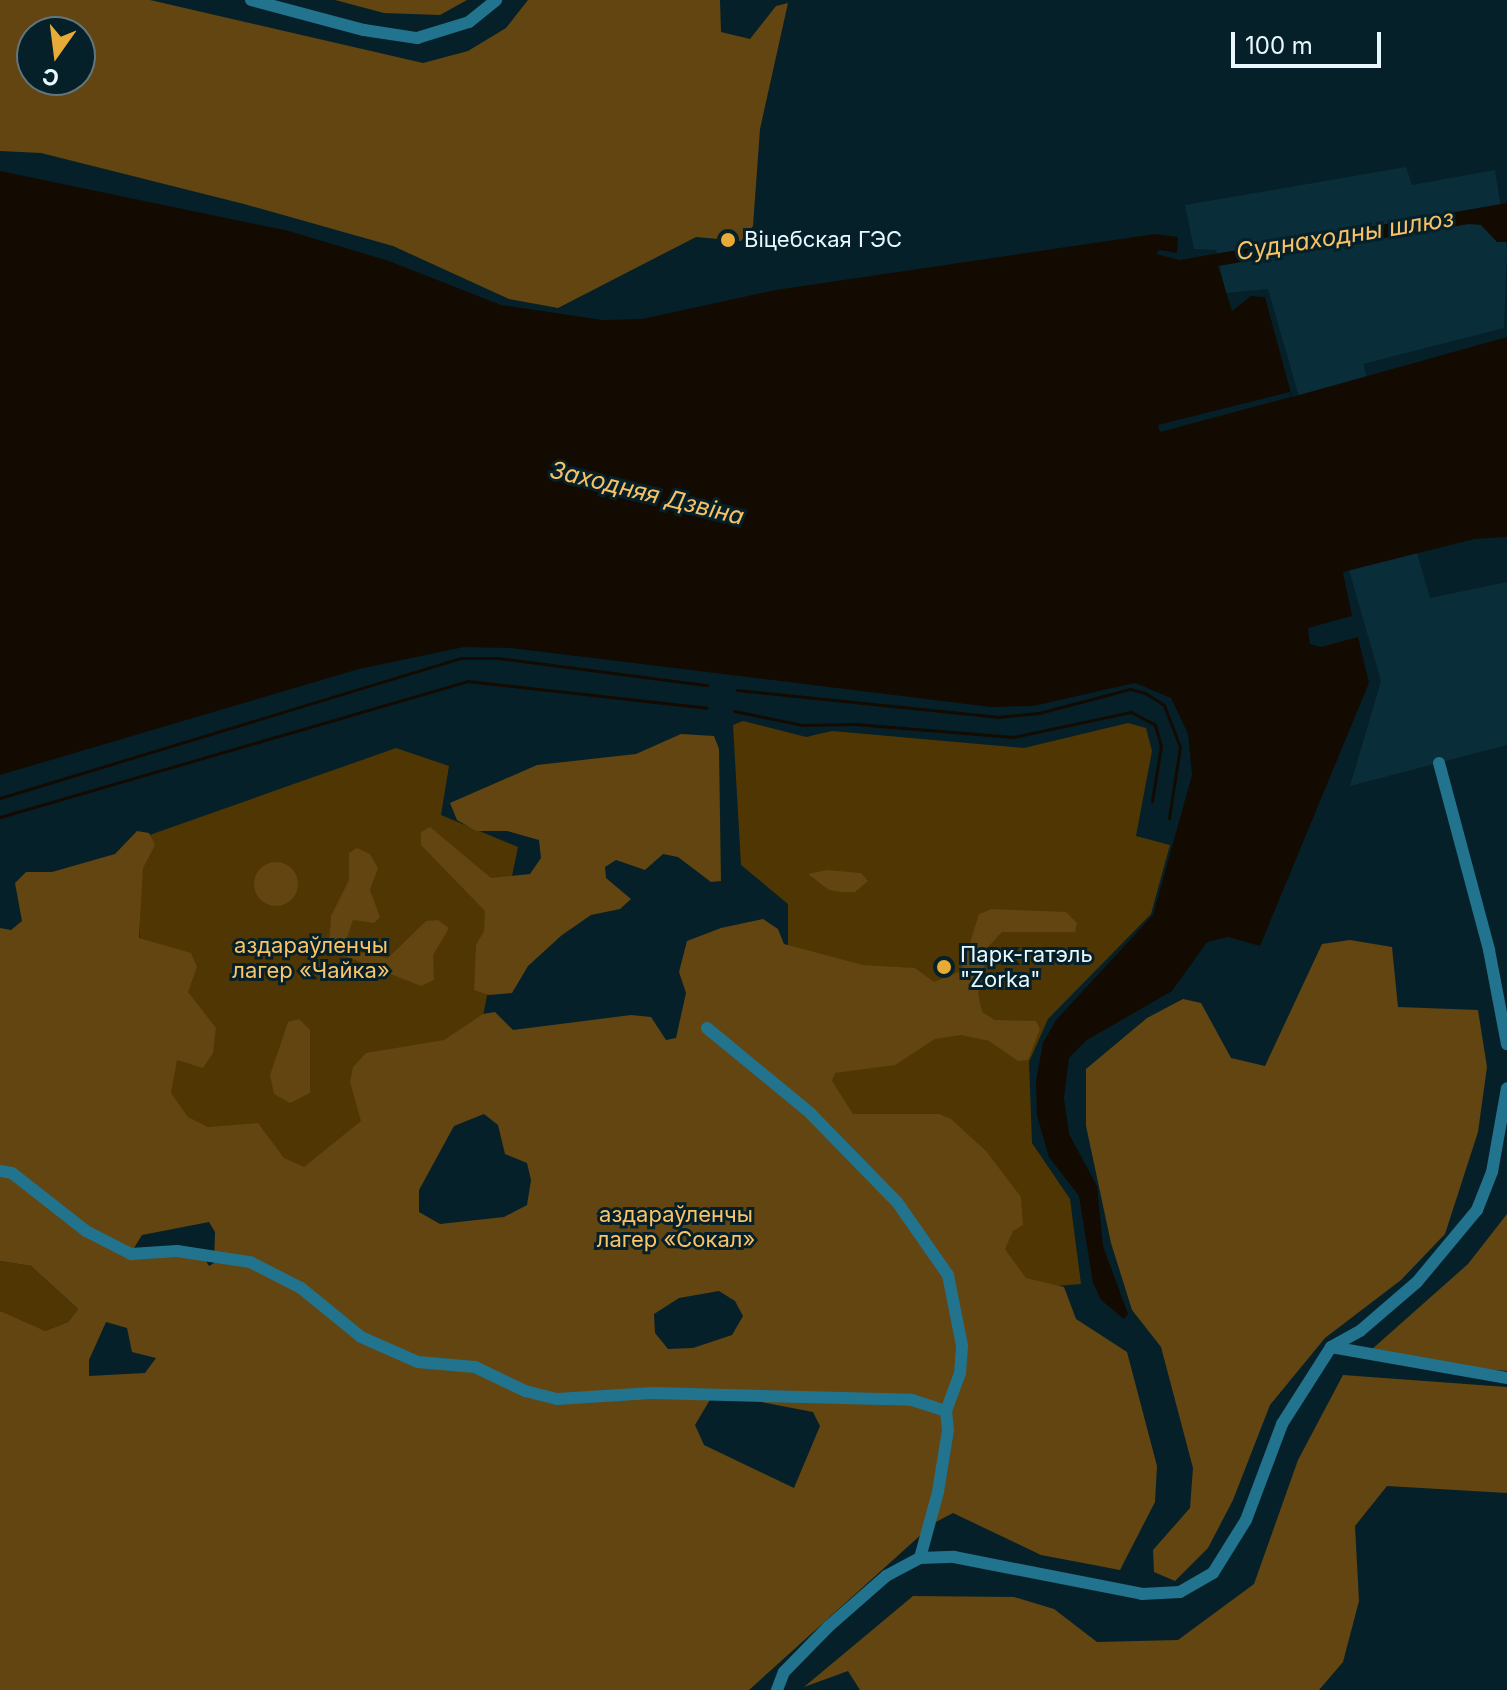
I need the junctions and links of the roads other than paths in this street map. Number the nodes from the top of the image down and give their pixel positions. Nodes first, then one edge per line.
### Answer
1 (251, 0) edge
2 (496, 0) edge
3 (1439, 763) dead end
4 (707, 1028) dead end
5 (1507, 1044) edge
6 (1507, 1088) edge
7 (0, 1171) edge
8 (1331, 1347) junction
9 (1507, 1378) edge
10 (946, 1411) junction
11 (920, 1558) junction
12 (777, 1690) edge

1 - 2 street
3 - 5 street
4 - 10 street
6 - 8 street
7 - 10 street
8 - 9 street
8 - 11 street
10 - 11 street
11 - 12 street

